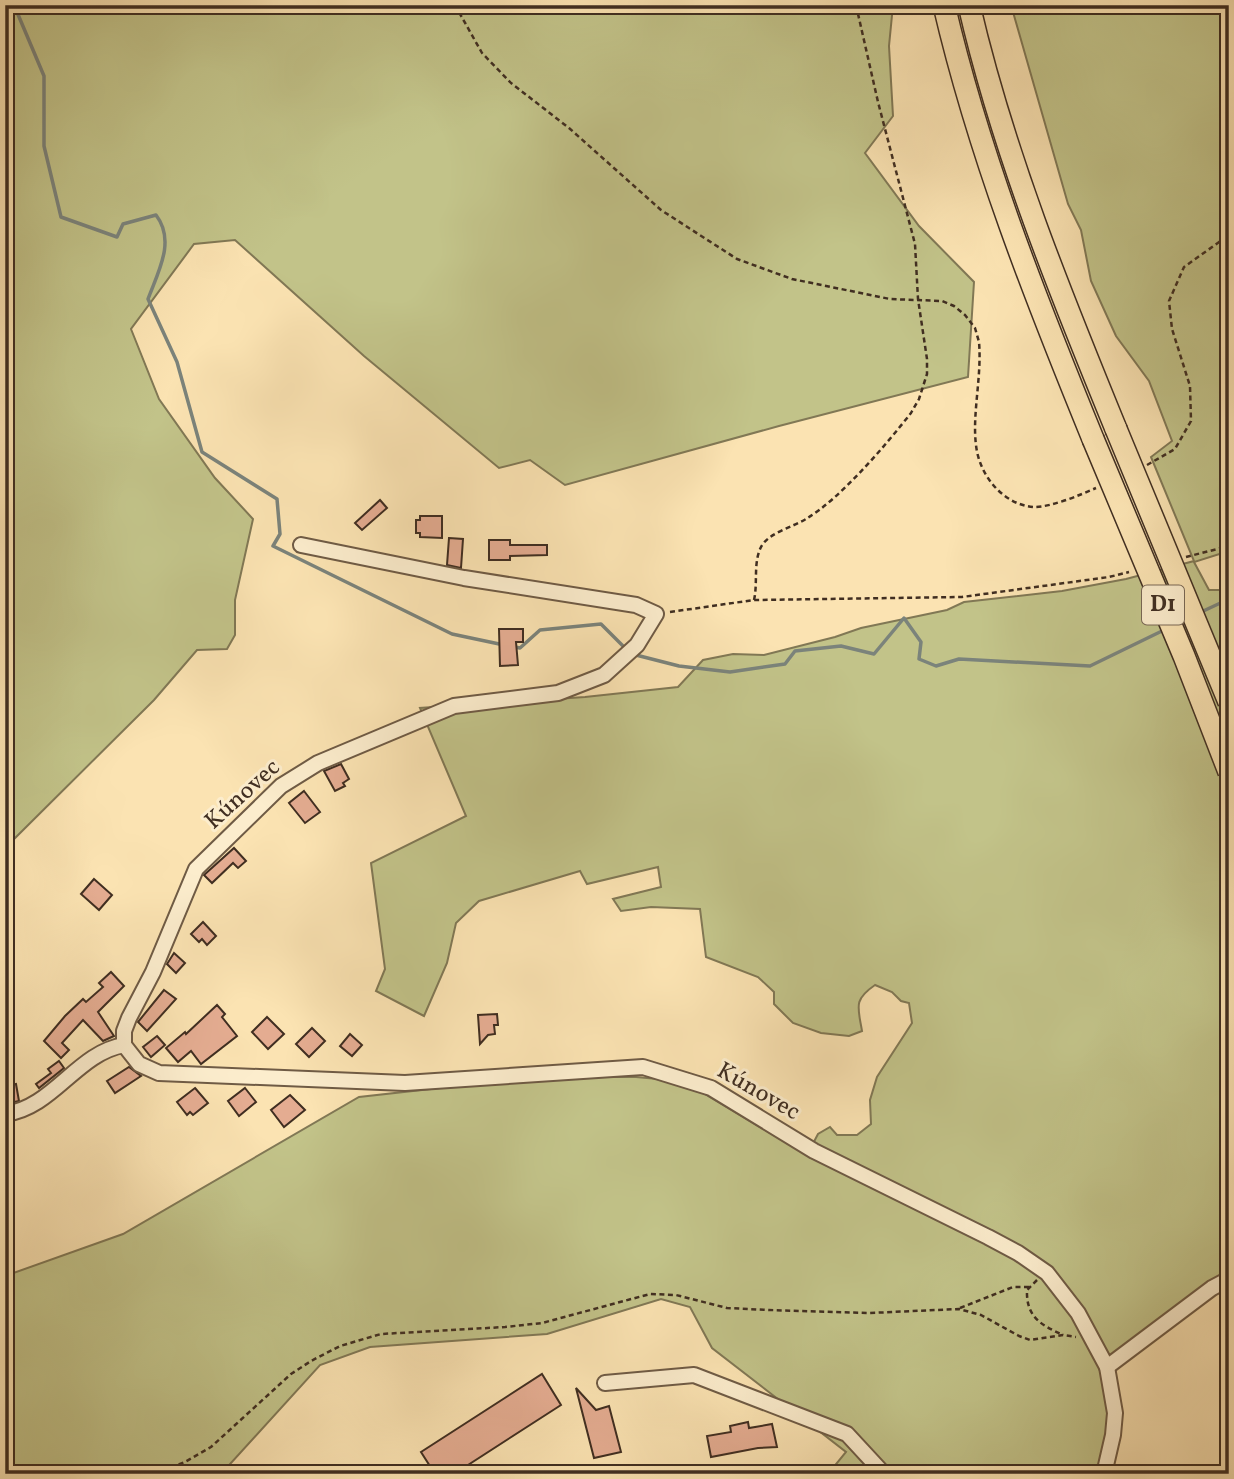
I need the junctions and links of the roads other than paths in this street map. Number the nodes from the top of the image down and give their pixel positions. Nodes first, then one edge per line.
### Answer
1 (944, 5) edge
2 (970, 5) edge
3 (301, 545) dead end
4 (1229, 702) edge
5 (1229, 772) edge
6 (124, 1045) junction
7 (5, 1114) edge
8 (1229, 1279) edge
9 (1107, 1367) junction
10 (605, 1383) dead end
11 (884, 1474) edge
12 (1104, 1474) edge

1 - 5 highway, D1, bridge
2 - 4 highway, D1, bridge
3 - 6 street, Kúnovec
6 - 7 street
6 - 9 street, Kúnovec
8 - 9 street
9 - 12 street, Kúnovec
10 - 11 street

